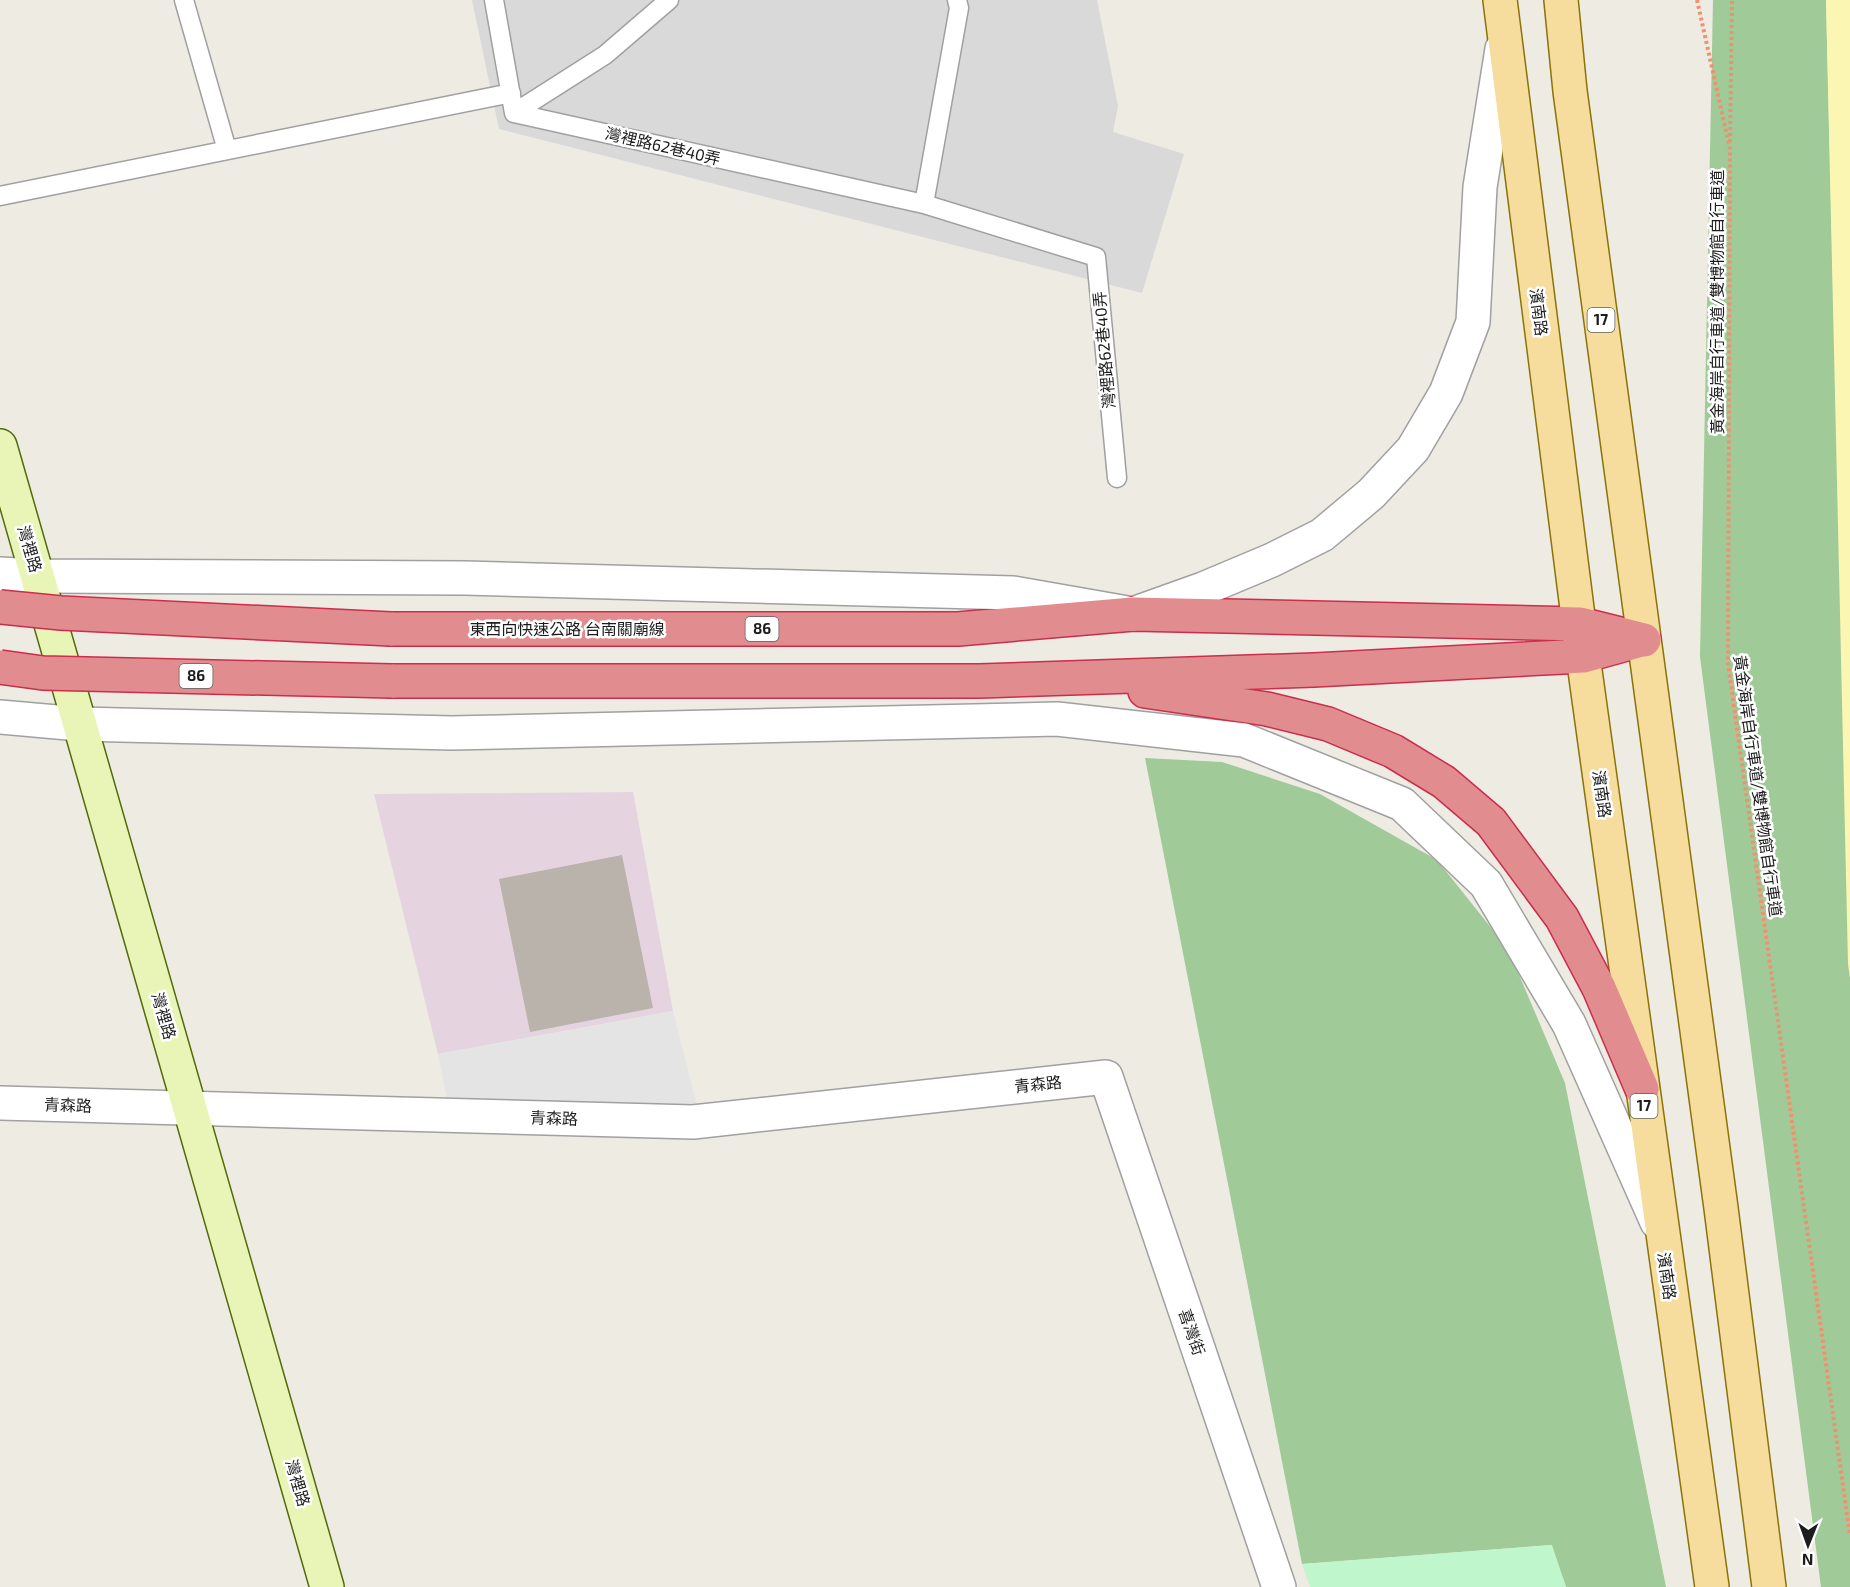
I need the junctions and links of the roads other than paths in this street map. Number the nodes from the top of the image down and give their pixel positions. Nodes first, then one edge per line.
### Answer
1 (184, 0) edge
2 (494, 0) edge
3 (669, 0) edge
4 (957, 0) edge
5 (1500, 0) edge
6 (1562, 0) edge
7 (1503, 42) junction
8 (511, 93) junction
9 (514, 113) junction
10 (227, 150) junction
11 (0, 196) edge
12 (924, 204) junction
13 (0, 446) edge
14 (1117, 478) dead end
15 (0, 574) edge
16 (38, 576) junction
17 (0, 607) edge
18 (1133, 614) junction
19 (1580, 624) junction
20 (1644, 640) junction
21 (1583, 656) junction
22 (0, 667) edge
23 (1066, 679) junction
24 (0, 717) edge
25 (79, 724) junction
26 (1106, 1077) joint
27 (1642, 1089) junction
28 (0, 1103) edge
29 (191, 1108) junction
30 (1660, 1229) junction
31 (327, 1587) edge
32 (1279, 1587) edge
33 (1712, 1587) edge
34 (1769, 1587) edge

1 - 10 lane
2 - 8 lane
3 - 9 lane
4 - 12 lane
5 - 7 main road, 濱南路 / 17
6 - 20 main road, 17
7 - 18 street
7 - 19 main road, 濱南路 / 17
8 - 9 lane
8 - 10 lane
9 - 12 lane, 灣裡路62巷40弄
10 - 11 lane
12 - 14 lane, 灣裡路62巷40弄
13 - 16 street, 灣裡路
15 - 16 street
16 - 18 street
16 - 25 street, 灣裡路
17 - 18 highway, 東西向快速公路 台南關廟線 / 86, bridge
18 - 19 highway, 東西向快速公路 台南關廟線
19 - 20 highway, 東西向快速公路 台南關廟線
19 - 21 main road, 濱南路 / 17
20 - 21 highway
20 - 34 main road, 17
21 - 23 highway
21 - 27 main road, 濱南路 / 17
22 - 23 highway, 86, bridge
23 - 27 highway
24 - 25 street
25 - 29 street, 灣裡路
25 - 30 street
26 - 29 street, 青森路
26 - 32 street, 喜灣街
27 - 30 main road, 濱南路 / 17
28 - 29 street, 青森路
29 - 31 street, 灣裡路
30 - 33 main road, 濱南路 / 17

